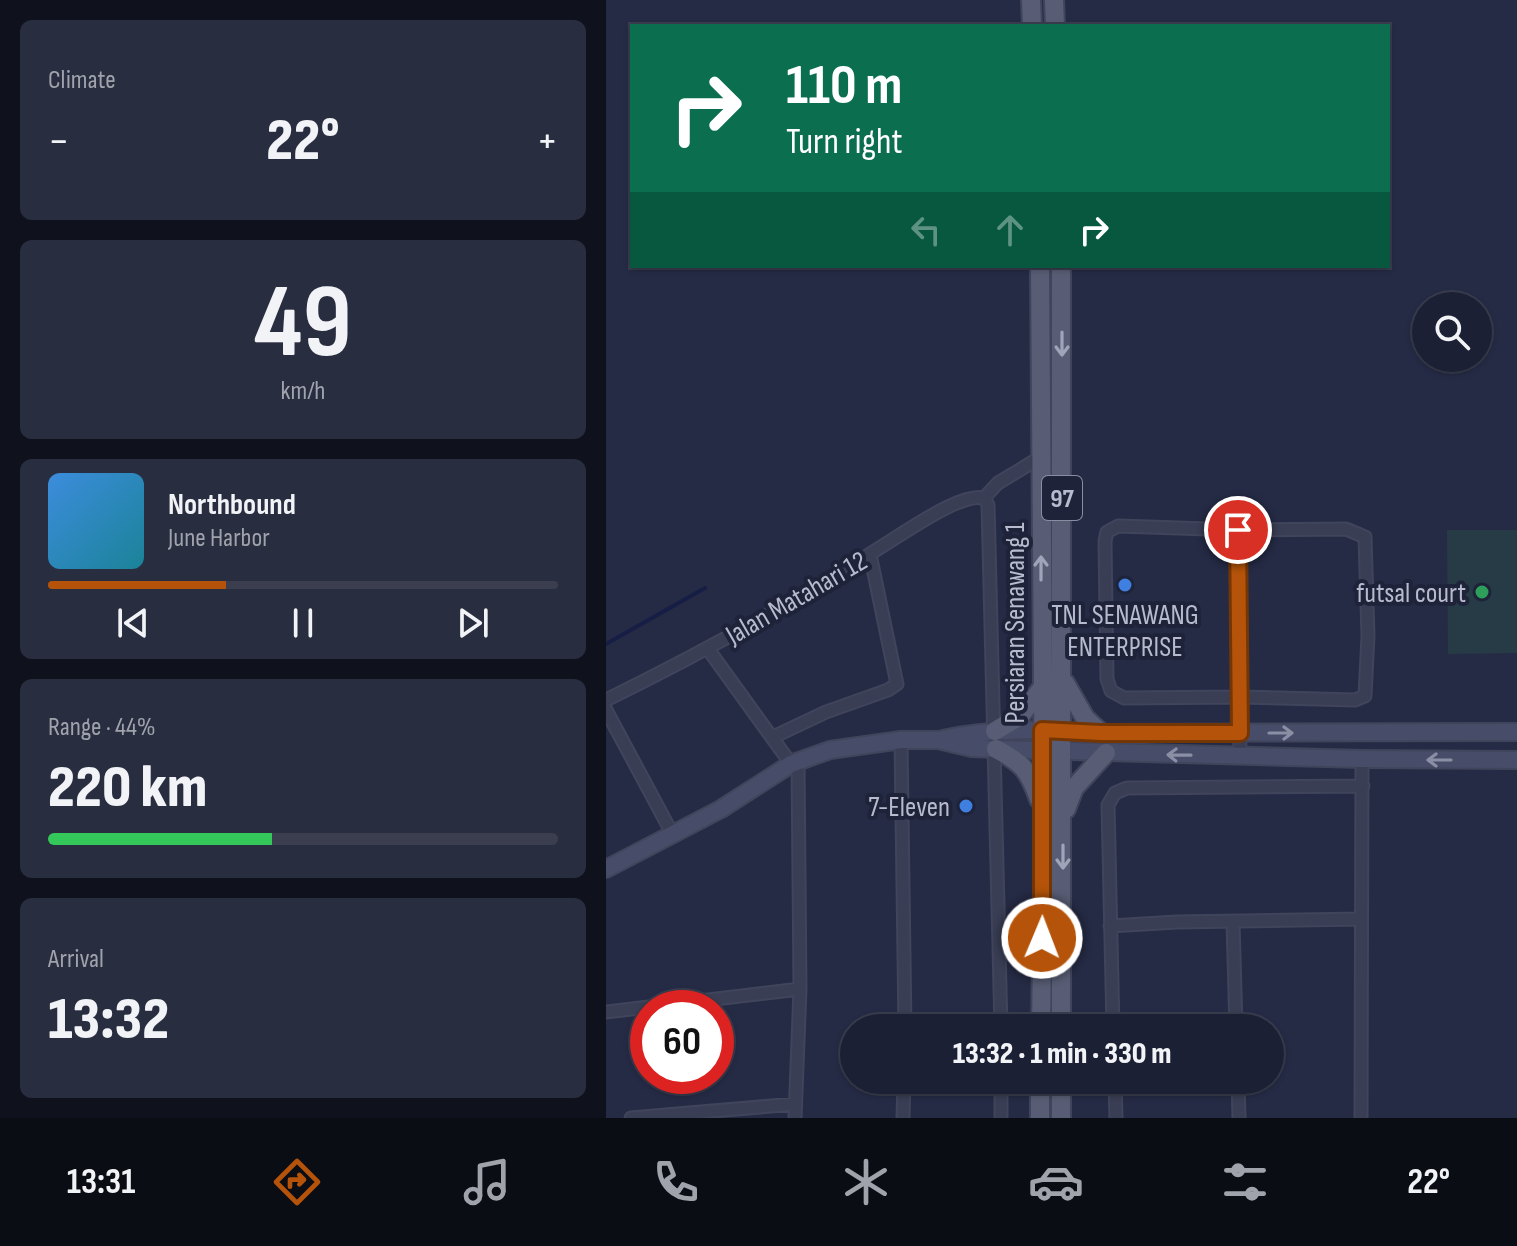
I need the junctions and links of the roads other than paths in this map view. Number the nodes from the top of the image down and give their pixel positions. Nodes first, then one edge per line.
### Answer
1 (1031, 0) edge
2 (1054, 0) edge
3 (1032, 24) edge
4 (1055, 24) edge
5 (1040, 268) edge
6 (1061, 268) edge
7 (1041, 457) junction
8 (984, 498) junction
9 (1238, 530) junction
10 (870, 554) junction
11 (708, 649) junction
12 (1062, 677) junction
13 (1042, 688) junction
14 (1240, 697) junction
15 (606, 700) edge
16 (606, 710) edge
17 (1042, 730) junction
18 (1063, 731) junction
19 (1517, 732) edge
20 (1101, 733) junction
21 (1240, 733) junction
22 (773, 737) junction
23 (901, 740) junction
24 (995, 740) junction
25 (1043, 750) junction
26 (1063, 751) junction
27 (1106, 753) junction
28 (1240, 756) junction
29 (1362, 759) junction
30 (1517, 760) edge
31 (794, 763) junction
32 (1363, 786) junction
33 (1042, 810) junction
34 (1063, 816) junction
35 (673, 835) junction
36 (606, 869) edge
37 (1361, 919) junction
38 (1233, 922) junction
39 (1110, 926) junction
40 (800, 989) junction
41 (606, 1012) edge
42 (905, 1014) edge
43 (1001, 1014) edge
44 (1041, 1014) edge
45 (1061, 1014) edge
46 (1113, 1014) edge
47 (1236, 1014) edge
48 (904, 1094) edge
49 (1001, 1094) edge
50 (1040, 1094) edge
51 (1061, 1094) edge
52 (1115, 1094) edge
53 (1238, 1094) edge
54 (795, 1104) junction
55 (631, 1118) edge
56 (795, 1118) edge
57 (903, 1118) edge
58 (1001, 1118) edge
59 (1040, 1118) edge
60 (1061, 1118) edge
61 (1116, 1118) edge
62 (1239, 1118) edge
63 (1361, 1118) edge

1 - 3 main road
2 - 4 main road
5 - 7 main road, Persiaran Senawang 1 / 97
6 -> 12 main road, Persiaran Senawang 1 / 97
7 - 8 street
13 -> 7 main road, Persiaran Senawang 1 / 97
8 - 10 street, Jalan Matahari 12
8 - 24 street
9 - 14 street
9 - 14 street
9 - 14 street
10 - 11 street, Jalan Matahari 12
10 - 22 street
11 - 15 street, Jalan Matahari 12
11 - 22 street
12 - 18 main road, Persiaran Senawang 1 / 97
12 - 20 main road
13 - 17 main road, Persiaran Senawang 1 / 97
13 - 24 main road
14 - 21 street
16 - 35 street
17 - 18 street
17 - 24 street
17 - 25 main road, Persiaran Senawang 1 / 97
18 - 20 street
18 - 26 main road, Persiaran Senawang 1 / 97
21 -> 19 street
20 - 21 street
21 - 28 street
22 - 31 street
23 - 24 street
23 - 31 street
23 - 42 street
24 - 25 street
24 - 33 main road
24 - 43 street
25 - 26 street
25 - 33 main road, Persiaran Senawang 1 / 97
26 - 27 street
26 - 34 main road, Persiaran Senawang 1 / 97
28 -> 27 street
27 - 34 main road
28 - 29 street
30 -> 29 street
29 - 32 street
31 - 35 street
31 - 40 street
32 - 37 street
32 - 39 street
33 - 44 main road, Persiaran Senawang 1 / 97
34 -> 45 main road, Persiaran Senawang 1 / 97
35 - 36 street
37 - 38 street
37 - 63 street
38 - 39 street
38 - 47 street
39 - 46 street
40 - 41 street
40 - 54 street
48 - 57 street
49 - 58 street
50 - 59 main road
51 - 60 main road
52 - 61 street
53 - 62 street
54 - 55 street
54 - 56 street

